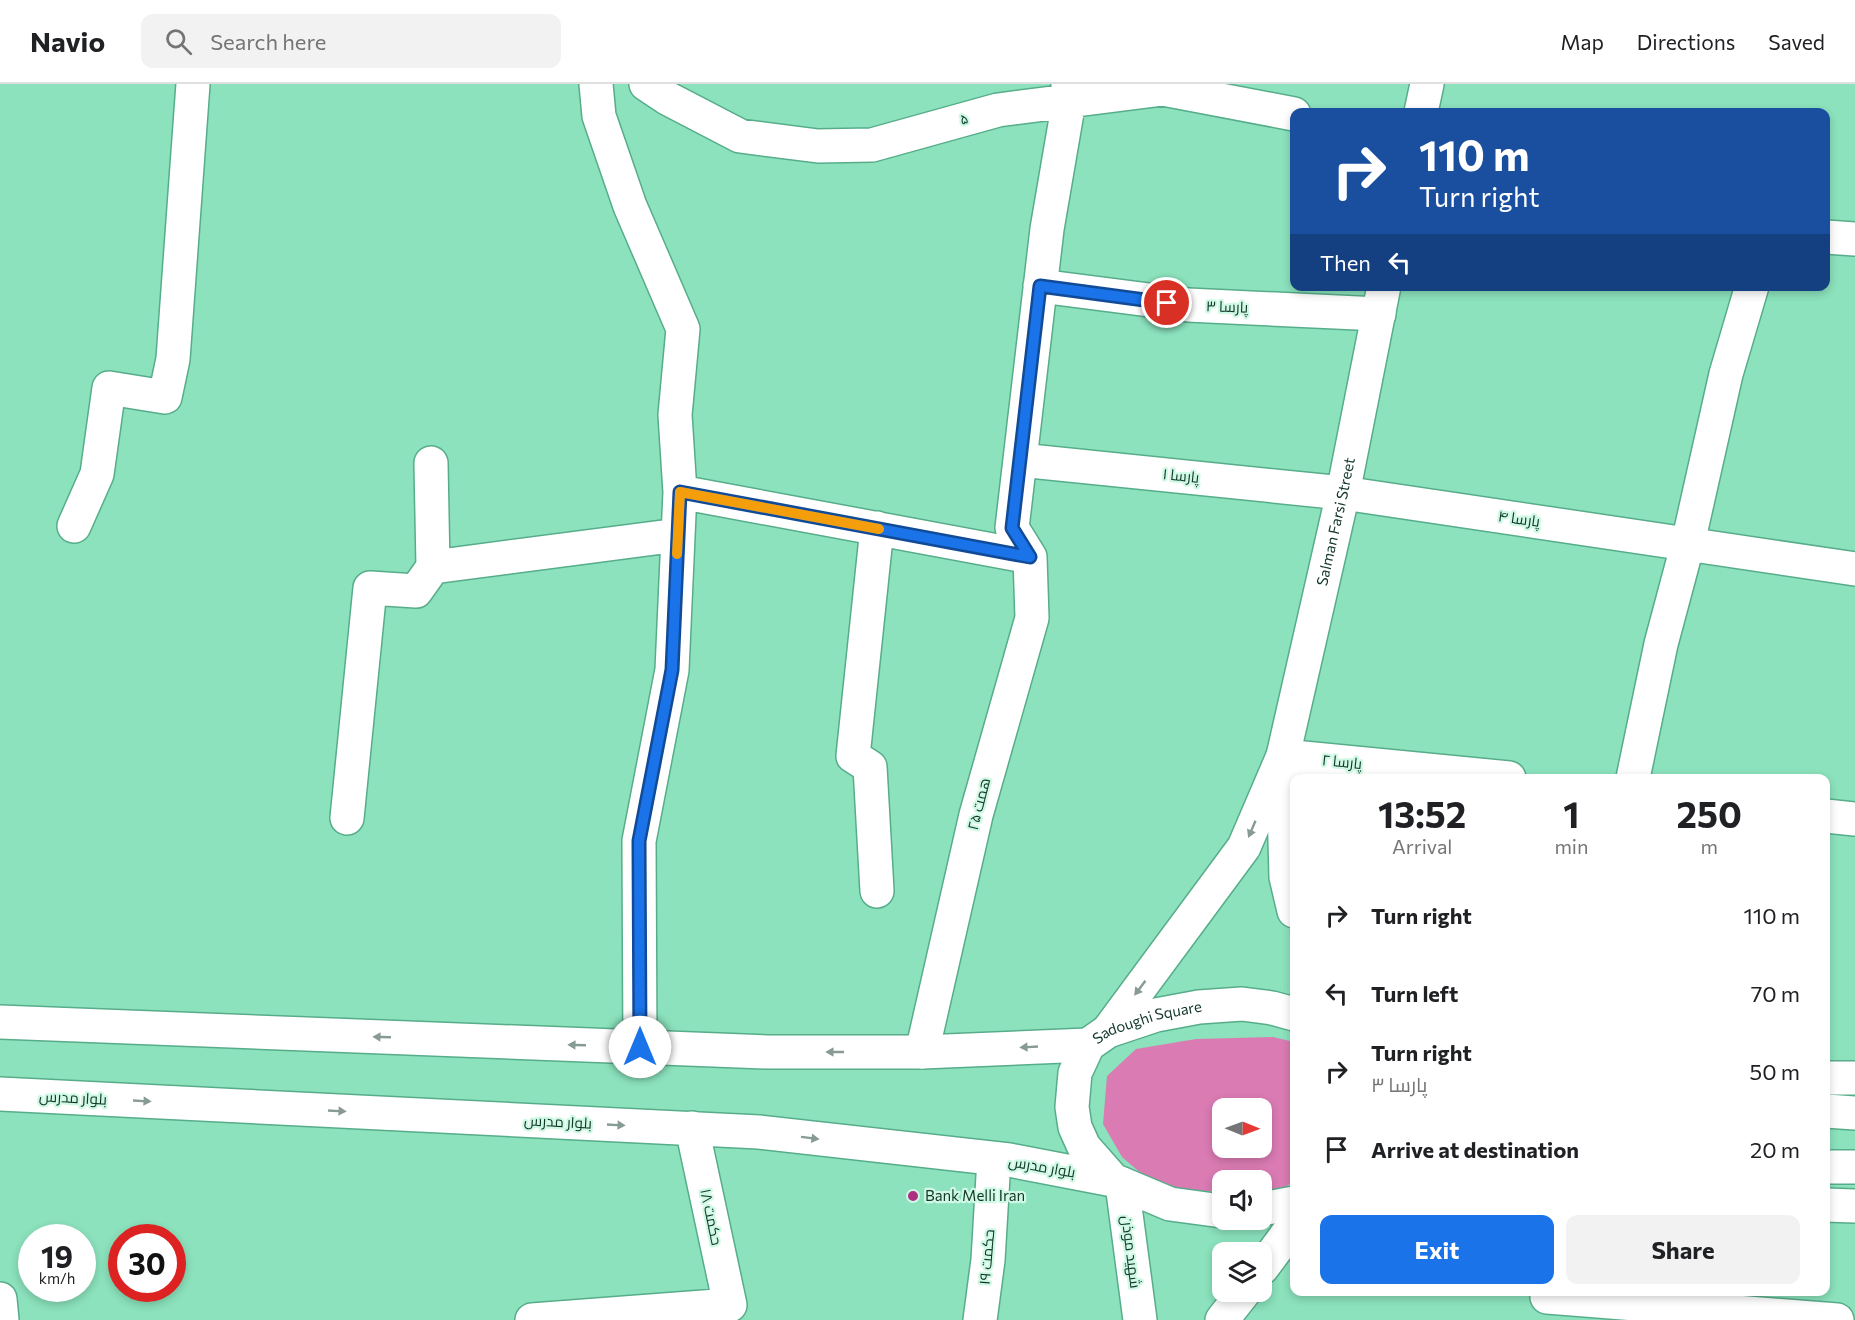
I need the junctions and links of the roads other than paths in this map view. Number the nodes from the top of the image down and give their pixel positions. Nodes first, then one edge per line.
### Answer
1 (193, 84) edge
2 (596, 84) edge
3 (646, 84) edge
4 (1427, 84) edge
5 (1069, 93) edge
6 (1422, 108) edge
7 (1290, 113) edge
8 (1830, 237) edge
9 (1855, 239) edge
10 (1040, 286) junction
11 (1751, 291) edge
12 (1382, 300) edge
13 (1020, 460) junction
14 (430, 463) dead end
15 (680, 492) junction
16 (1342, 493) junction
17 (74, 526) dead end
18 (877, 528) junction
19 (678, 535) junction
20 (1692, 544) junction
21 (1030, 557) junction
22 (433, 567) junction
23 (1855, 569) edge
24 (1283, 756) junction
25 (1468, 774) edge
26 (1634, 774) edge
27 (1830, 816) edge
28 (347, 818) dead end
29 (1855, 819) edge
30 (877, 891) dead end
31 (1290, 894) edge
32 (1290, 1013) edge
33 (0, 1022) edge
34 (1098, 1038) junction
35 (640, 1047) junction
36 (922, 1052) junction
37 (1830, 1078) edge
38 (1855, 1078) edge
39 (0, 1094) edge
40 (1830, 1111) edge
41 (1855, 1113) edge
42 (692, 1128) junction
43 (994, 1159) junction
44 (1830, 1167) edge
45 (1855, 1167) edge
46 (1118, 1182) junction
47 (1290, 1204) edge
48 (1830, 1205) edge
49 (1855, 1206) edge
50 (1272, 1207) edge
51 (1212, 1210) edge
52 (1290, 1230) edge
53 (1272, 1255) edge
54 (0, 1299) edge
55 (1236, 1302) edge
56 (1546, 1303) edge
57 (689, 1314) edge
58 (2, 1320) edge
59 (532, 1320) edge
60 (980, 1320) edge
61 (1140, 1320) edge
62 (1222, 1320) edge
63 (1837, 1320) edge

1 - 17 street
2 - 15 street
3 - 5 street, ۵
4 - 6 street
5 - 7 street, ۵
5 - 10 street
8 - 9 street
10 - 12 street, پارسا ۳
10 - 13 street
11 - 20 street
12 - 16 street, Salman Farsi Street
13 - 16 street, پارسا ۱
13 - 21 street
14 - 22 street
15 - 18 street
15 - 19 street
16 - 20 street, پارسا ۴
16 - 24 street, Salman Farsi Street
18 - 21 street
18 - 30 street
19 - 22 street
19 - 35 street
20 - 23 street, پارسا ۴
20 - 26 street
21 - 36 street, همت ۲۵
22 - 28 street
24 - 25 street, پارسا ۲
24 - 31 street, Salman Farsi Street
24 -> 34 street, Salman Farsi Street
27 - 29 street
32 - 34 street, Sadoughi Square
35 -> 33 street
34 -> 36 street
34 - 46 street, Sadoughi Square
36 -> 35 street
37 - 38 street
39 -> 42 street, بلوار مدرس
40 - 41 street
42 -> 43 street, بلوار مدرس
42 - 57 street, حکمت ۱۸
43 - 46 street, بلوار مدرس
43 - 60 street, حکمت ۱۹
44 - 45 street
46 - 51 street, Sadoughi Square
46 - 61 street, شهید موذن
47 - 50 street
48 - 49 street
52 - 53 street
54 - 58 street
55 - 62 street
56 - 63 street
57 - 59 street

